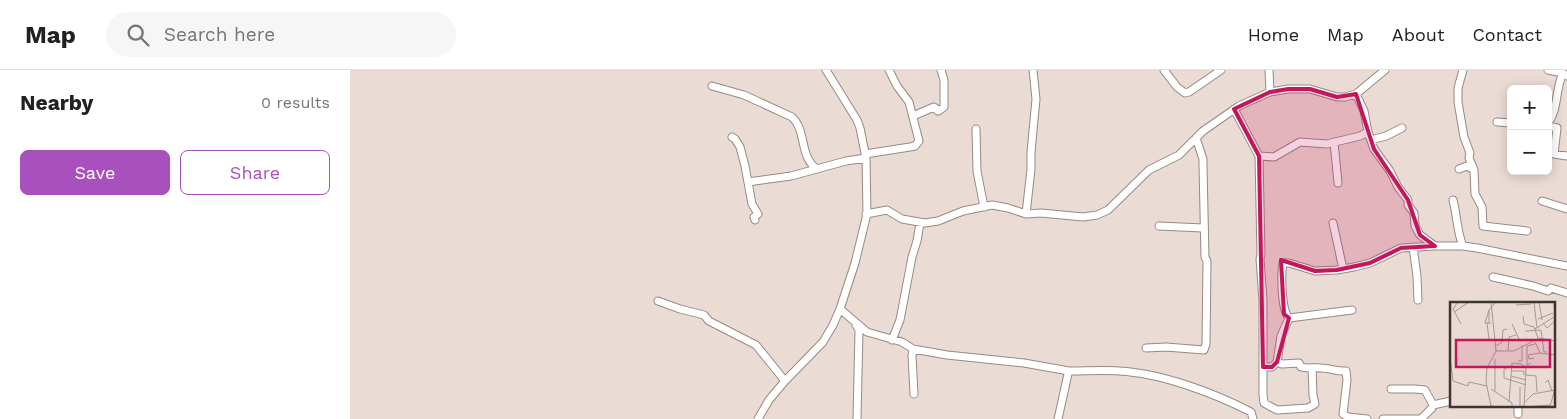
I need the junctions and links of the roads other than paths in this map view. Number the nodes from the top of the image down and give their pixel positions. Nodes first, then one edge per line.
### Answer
1 (826, 70) edge
2 (890, 70) edge
3 (941, 70) edge
4 (1033, 70) edge
5 (1164, 70) edge
6 (1221, 70) edge
7 (1269, 70) edge
8 (1385, 70) edge
9 (1463, 70) edge
10 (1548, 70) edge
11 (1565, 74) edge
12 (712, 86) dead end
13 (1270, 92) junction
14 (1356, 94) junction
15 (1234, 109) junction
16 (913, 116) junction
17 (1552, 117) edge
18 (1497, 122) dead end
19 (1507, 123) edge
20 (1552, 126) edge
21 (1402, 128) dead end
22 (976, 129) dead end
23 (1368, 132) junction
24 (732, 137) dead end
25 (1196, 138) junction
26 (1371, 140) junction
27 (1334, 142) junction
28 (865, 156) junction
29 (1259, 156) junction
30 (1567, 156) edge
31 (817, 169) junction
32 (1459, 169) dead end
33 (1474, 170) junction
34 (748, 182) junction
35 (1338, 183) dead end
36 (1453, 200) dead end
37 (1542, 201) dead end
38 (984, 207) junction
39 (1567, 208) edge
40 (866, 214) junction
41 (1026, 214) junction
42 (755, 220) dead end
43 (920, 223) junction
44 (1333, 223) dead end
45 (1159, 226) dead end
46 (1203, 228) junction
47 (1527, 231) dead end
48 (1413, 246) junction
49 (1435, 246) junction
50 (1463, 246) junction
51 (1567, 266) edge
52 (1342, 269) junction
53 (1493, 277) dead end
54 (1567, 292) edge
55 (1418, 300) dead end
56 (658, 301) dead end
57 (840, 310) junction
58 (1352, 310) dead end
59 (1289, 318) junction
60 (853, 320) junction
61 (892, 340) junction
62 (1146, 348) dead end
63 (913, 349) junction
64 (1277, 362) junction
65 (1263, 367) junction
66 (1312, 368) junction
67 (1069, 371) junction
68 (785, 381) junction
69 (1391, 389) dead end
70 (914, 394) dead end
71 (1450, 401) edge
72 (1433, 405) junction
73 (1518, 406) edge
74 (1518, 414) dead end
75 (758, 419) edge
76 (856, 419) edge
77 (1058, 419) edge
78 (1253, 419) edge
79 (1368, 419) edge
80 (1383, 419) edge
81 (1421, 419) edge

1 - 28 street
2 - 16 street
3 - 16 street
4 - 41 street
5 - 6 street
7 - 13 street
8 - 14 street
9 - 33 street
10 - 11 street
11 - 17 street
12 - 31 street
13 - 14 street
13 - 15 street
14 - 23 street
15 - 25 street
15 - 29 street
16 - 28 street
18 - 19 street
20 - 30 street
21 - 26 street
22 - 38 street
23 - 26 street
23 - 27 street
24 - 34 street
25 - 41 street
25 - 46 street
26 - 49 street
27 - 29 street
27 - 35 street
28 - 31 street
28 - 40 street
29 - 65 street
31 - 34 street
32 - 33 street
33 - 47 street
34 - 42 street
36 - 50 street
37 - 39 street
38 - 41 street
38 - 43 street
40 - 43 street
40 - 57 street
43 - 61 street
44 - 52 street
45 - 46 street
46 - 62 street
48 - 49 street
48 - 52 street
48 - 55 street
49 - 50 street
50 - 51 street
52 - 59 street
53 - 54 street
56 - 68 street
57 - 60 street
57 - 68 street
58 - 59 street
59 - 64 street
60 - 61 street
60 - 76 street
61 - 63 street
63 - 67 street
63 - 70 street
64 - 65 street
64 - 66 street
65 - 66 street
66 - 79 street
67 - 77 street
67 - 78 street
68 - 75 street
69 - 72 street
71 - 72 street
72 - 81 street
73 - 74 street
80 - 81 street

